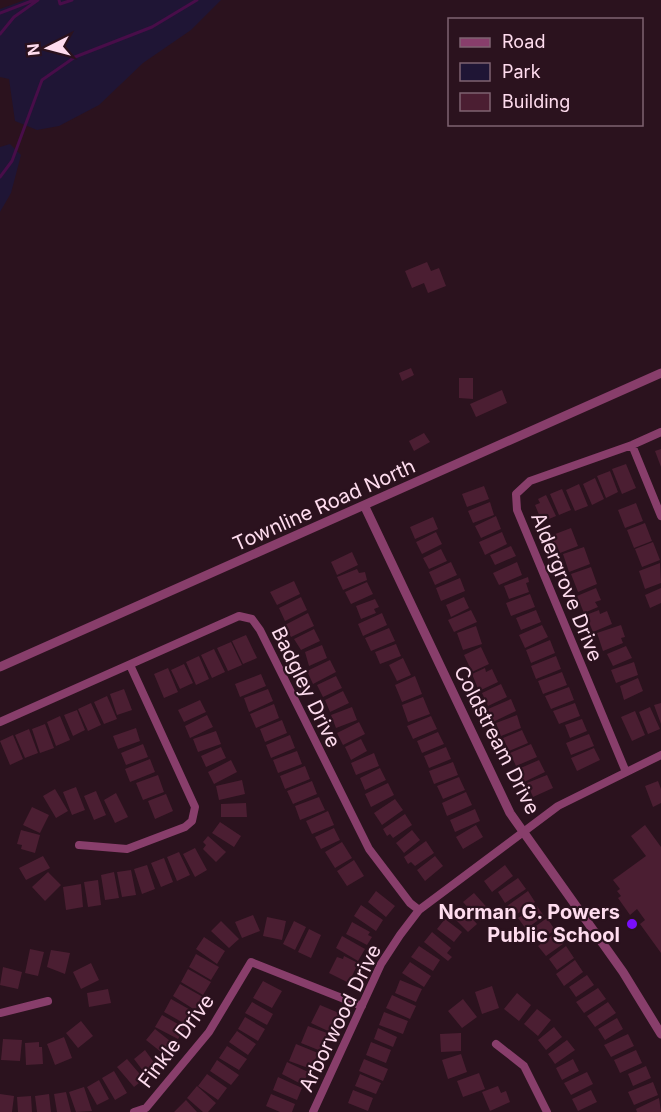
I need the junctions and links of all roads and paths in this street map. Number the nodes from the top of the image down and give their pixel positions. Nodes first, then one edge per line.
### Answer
1 (661, 373) edge
2 (661, 432) edge
3 (632, 445) junction
4 (364, 507) junction
5 (661, 516) edge
6 (130, 665) junction
7 (0, 668) edge
8 (0, 722) edge
9 (661, 755) edge
10 (626, 772) junction
11 (523, 831) junction
12 (79, 845) dead end
13 (419, 910) junction
14 (48, 1001) dead end
15 (362, 1006) junction
16 (0, 1013) edge
17 (661, 1034) edge
18 (496, 1044) dead end
19 (543, 1111) edge
20 (134, 1112) edge
21 (313, 1112) edge

1 - 4 street, Townline Road North
2 - 3 street, Aldergrove Drive
3 - 5 street
3 - 10 street, Aldergrove Drive
4 - 7 street, Townline Road North
4 - 11 street, Coldstream Drive
6 - 8 street, Badgley Drive
6 - 12 street
6 - 13 street, Badgley Drive
9 - 10 street, Arborwood Drive
10 - 11 street, Arborwood Drive
11 - 13 street, Arborwood Drive
11 - 17 street, Coldstream Drive
13 - 15 street, Arborwood Drive
14 - 16 street
15 - 20 street, Finkle Drive
15 - 21 street, Arborwood Drive
18 - 19 street

